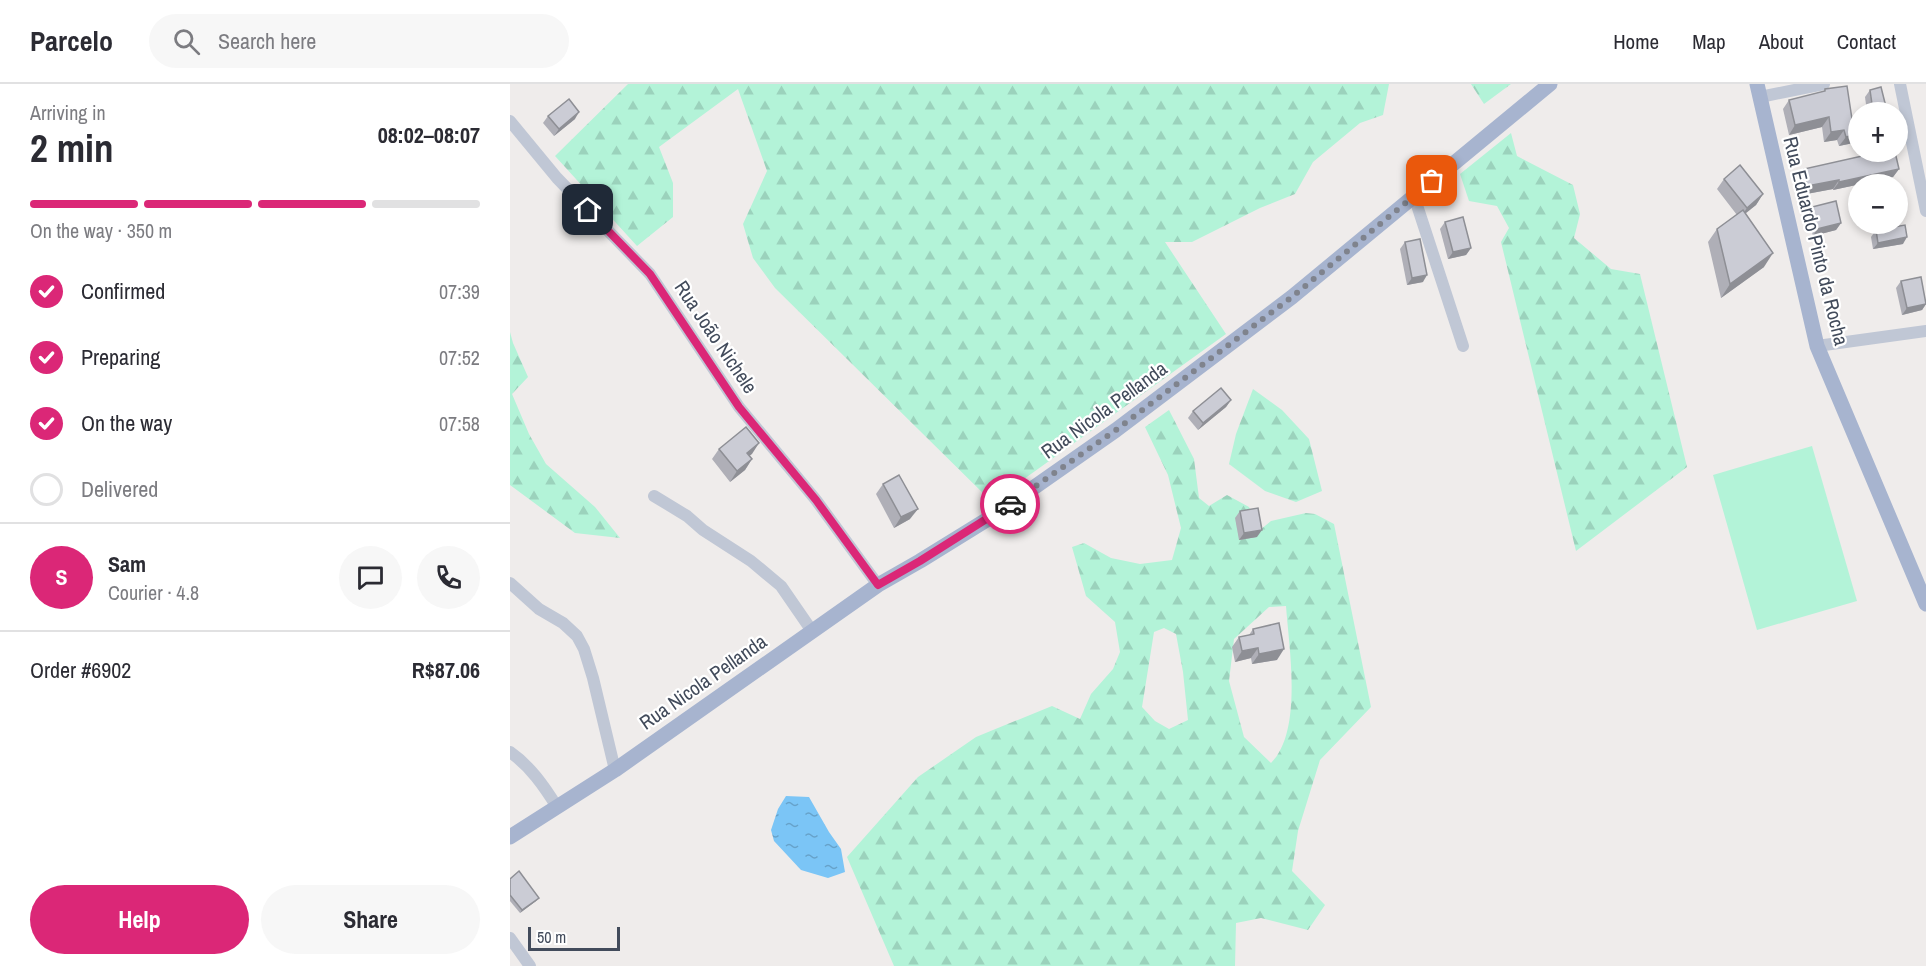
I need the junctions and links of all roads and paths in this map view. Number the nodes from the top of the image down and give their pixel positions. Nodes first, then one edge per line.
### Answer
1 (1550, 84) edge
2 (1824, 84) edge
3 (1900, 84) edge
4 (1759, 91) edge
5 (510, 121) edge
6 (1414, 196) junction
7 (1926, 211) edge
8 (1926, 332) edge
9 (1463, 346) dead end
10 (1817, 346) junction
11 (654, 496) dead end
12 (510, 583) edge
13 (878, 585) junction
14 (1926, 604) edge
15 (812, 631) junction
16 (510, 752) edge
17 (615, 770) junction
18 (557, 807) junction
19 (510, 837) edge
20 (510, 938) edge
21 (530, 966) edge

1 - 6 main road, Rua Nicola Pellanda
2 - 4 street
3 - 7 street
4 - 10 main road, Rua Eduardo Pinto da Rocha
5 - 13 street, Rua João Nichele
6 - 9 street
6 - 13 main road, Rua Nicola Pellanda
8 - 10 street
10 - 14 main road, Rua Eduardo Pinto da Rocha
11 - 15 street
12 - 17 street
13 - 15 main road, Rua Nicola Pellanda
15 - 17 main road, Rua Nicola Pellanda
16 - 18 street
17 - 18 main road, Rua Nicola Pellanda
18 - 19 main road, Rua Nicola Pellanda
20 - 21 street

